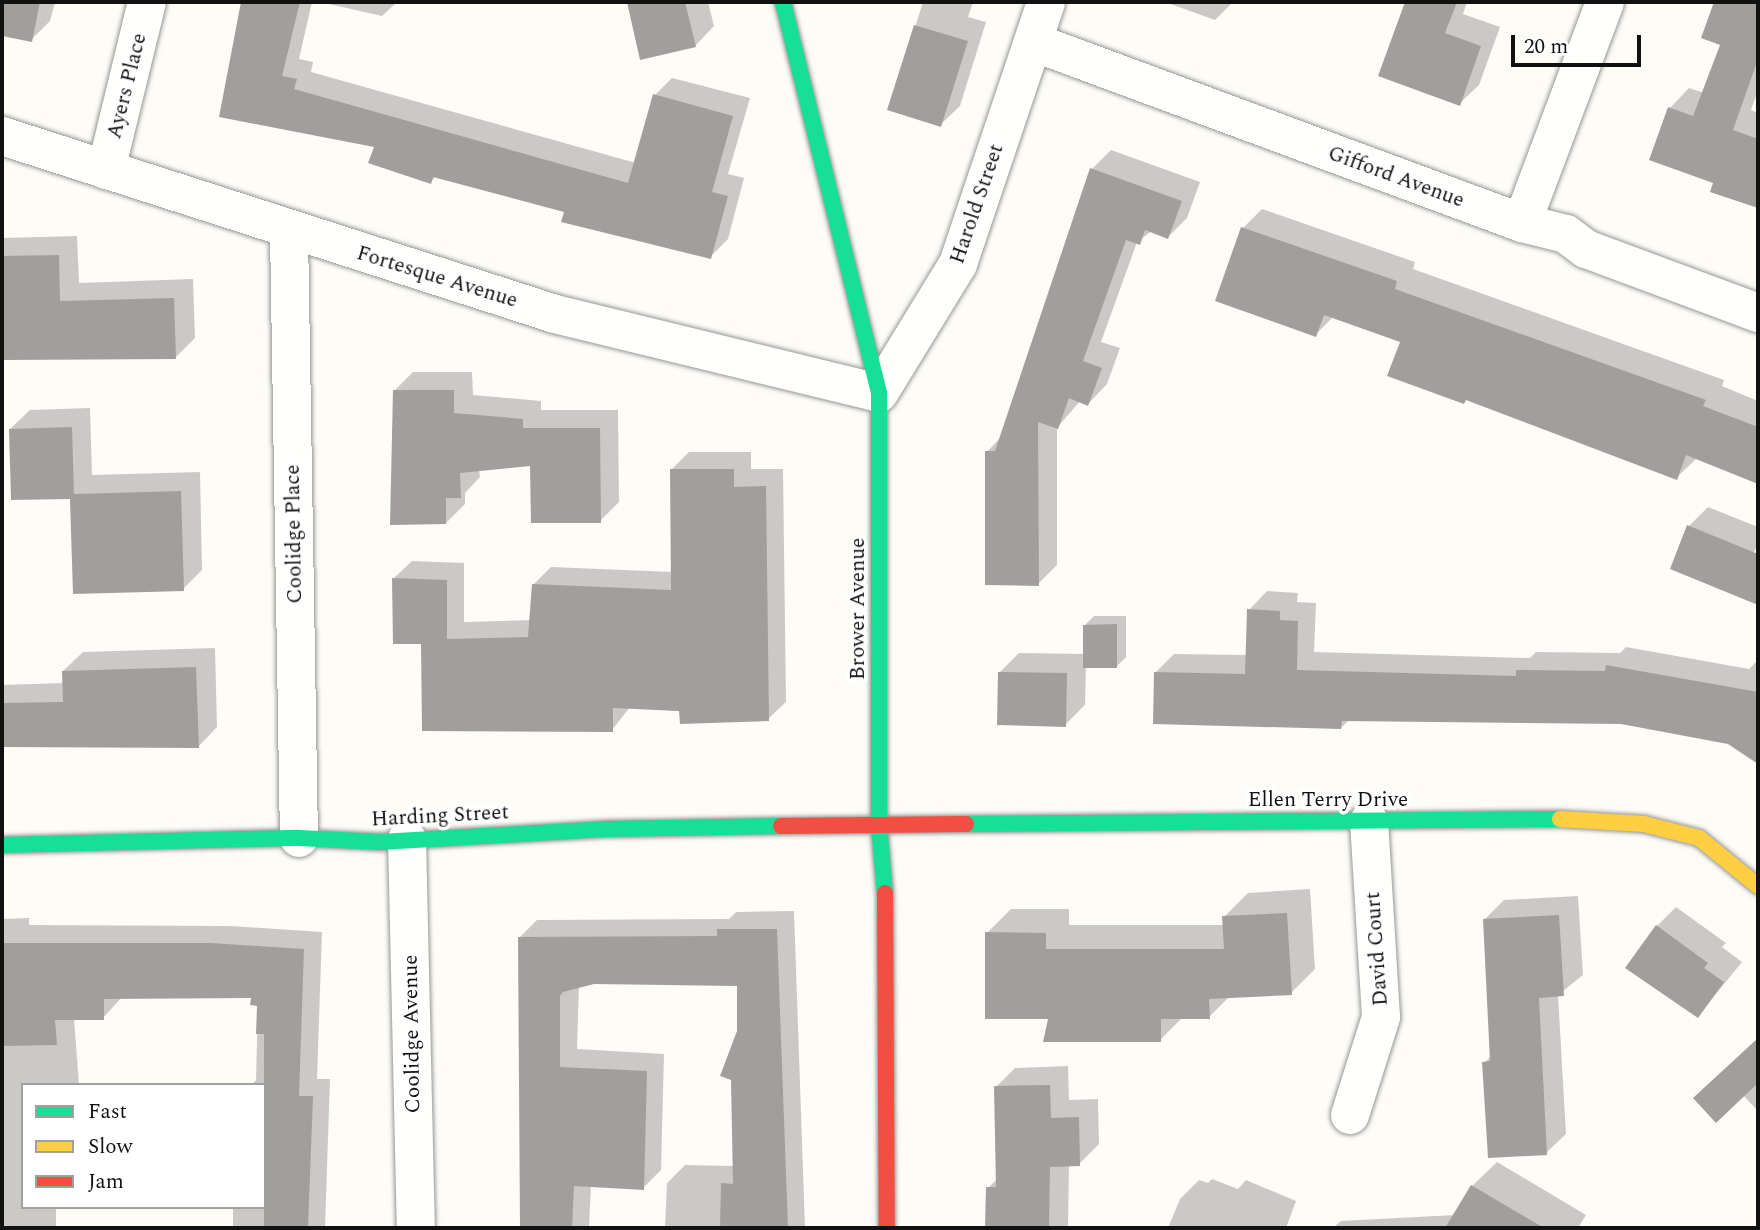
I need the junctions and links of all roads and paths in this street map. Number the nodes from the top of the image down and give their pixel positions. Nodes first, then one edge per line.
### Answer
1 (147, 2) edge
2 (783, 2) edge
3 (1046, 2) edge
4 (1605, 2) edge
5 (1033, 42) junction
6 (2, 136) edge
7 (106, 170) junction
8 (1522, 223) junction
9 (289, 231) junction
10 (1758, 313) edge
11 (879, 393) junction
12 (1369, 821) junction
13 (879, 824) junction
14 (299, 838) junction
15 (407, 839) junction
16 (2, 845) edge
17 (1758, 886) edge
18 (1350, 1115) dead end
19 (416, 1228) edge
20 (887, 1228) edge

1 - 7 street, Ayers Place
2 - 11 street, Brower Avenue
3 - 5 street, Harold Street
4 - 8 street
5 - 8 street, Gifford Avenue
5 - 11 street, Harold Street
6 - 7 street, Fortesque Avenue
7 - 9 street, Fortesque Avenue
8 - 10 street, Gifford Avenue
9 - 11 street, Fortesque Avenue
9 - 14 street, Coolidge Place
11 - 13 street, Brower Avenue
12 - 13 street, Ellen Terry Drive
12 - 17 street, Ellen Terry Drive
12 - 18 street, David Court
13 - 15 street, Harding Street
13 - 20 street, Brower Avenue
14 - 15 street, Harding Street
14 - 16 street, Harding Street
15 - 19 street, Coolidge Avenue

